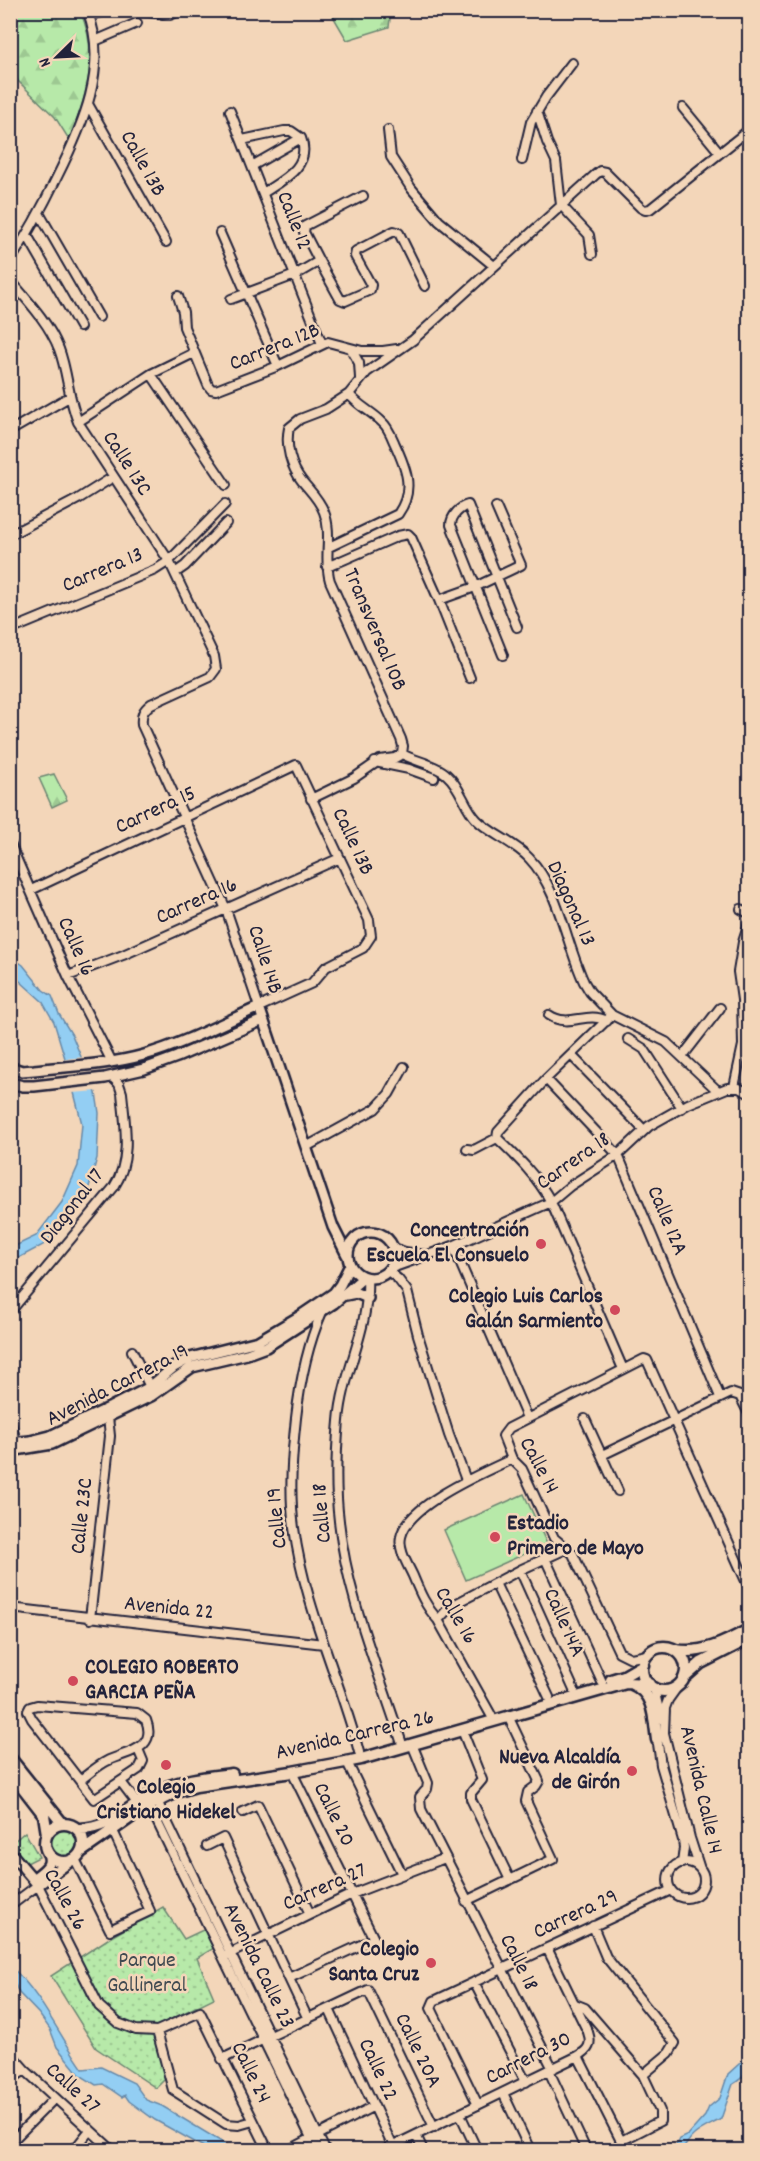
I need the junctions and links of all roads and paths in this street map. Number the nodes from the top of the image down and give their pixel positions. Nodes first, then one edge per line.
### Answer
1 (113, 10) edge
2 (136, 10) edge
3 (182, 10) edge
4 (88, 13) edge
5 (137, 24) dead end
6 (95, 41) junction
7 (572, 63) dead end
8 (88, 104) junction
9 (683, 108) dead end
10 (230, 111) dead end
11 (537, 111) junction
12 (750, 129) edge
13 (388, 130) dead end
14 (301, 138) junction
15 (242, 140) junction
16 (720, 153) junction
17 (522, 160) dead end
18 (252, 166) junction
19 (263, 193) junction
20 (363, 196) dead end
21 (561, 205) junction
22 (39, 213) junction
23 (220, 234) dead end
24 (27, 235) junction
25 (166, 242) dead end
26 (592, 254) dead end
27 (10, 261) edge
28 (319, 261) junction
29 (494, 266) junction
30 (295, 275) junction
31 (10, 280) edge
32 (425, 286) dead end
33 (247, 293) junction
34 (178, 296) dead end
35 (231, 299) dead end
36 (99, 317) dead end
37 (80, 327) dead end
38 (322, 344) junction
39 (351, 349) junction
40 (400, 349) junction
41 (194, 353) junction
42 (278, 366) junction
43 (151, 374) junction
44 (360, 378) junction
45 (349, 394) junction
46 (69, 397) junction
47 (78, 422) junction
48 (10, 431) edge
49 (113, 477) junction
50 (226, 485) dead end
51 (225, 504) dead end
52 (496, 507) dead end
53 (226, 523) dead end
54 (10, 535) edge
55 (329, 547) junction
56 (169, 561) junction
57 (327, 567) junction
58 (175, 573) junction
59 (497, 577) junction
60 (475, 587) junction
61 (439, 600) junction
62 (517, 627) dead end
63 (10, 630) edge
64 (503, 655) dead end
65 (470, 678) dead end
66 (142, 713) joint
67 (402, 754) junction
68 (375, 762) junction
69 (296, 765) joint
70 (434, 778) dead end
71 (312, 799) junction
72 (185, 818) junction
73 (10, 844) edge
74 (340, 858) junction
75 (31, 890) junction
76 (226, 909) junction
77 (741, 909) dead end
78 (750, 914) edge
79 (750, 920) edge
80 (68, 976) junction
81 (750, 992) edge
82 (742, 1000) junction
83 (259, 1007) junction
84 (720, 1008) dead end
85 (549, 1015) dead end
86 (609, 1018) junction
87 (263, 1020) junction
88 (628, 1039) dead end
89 (571, 1055) junction
90 (682, 1057) junction
91 (112, 1062) junction
92 (404, 1066) dead end
93 (10, 1067) edge
94 (107, 1077) junction
95 (546, 1079) junction
96 (10, 1083) edge
97 (734, 1087) junction
98 (718, 1091) junction
99 (750, 1094) edge
100 (682, 1108) junction
101 (644, 1130) junction
102 (497, 1138) junction
103 (306, 1147) junction
104 (467, 1149) dead end
105 (618, 1155) junction
106 (551, 1202) junction
107 (333, 1227) junction
108 (356, 1237) junction
109 (453, 1246) junction
110 (392, 1247) junction
111 (347, 1255) junction
112 (427, 1255) junction
113 (350, 1265) junction
114 (389, 1270) junction
115 (366, 1278) junction
116 (344, 1296) junction
117 (368, 1298) junction
118 (10, 1312) edge
119 (322, 1312) junction
120 (132, 1351) dead end
121 (622, 1369) junction
122 (150, 1387) junction
123 (720, 1397) junction
124 (750, 1416) edge
125 (108, 1417) junction
126 (527, 1418) junction
127 (10, 1419) edge
128 (585, 1419) dead end
129 (675, 1421) junction
130 (13, 1442) edge
131 (10, 1451) edge
132 (602, 1455) junction
133 (512, 1459) junction
134 (466, 1480) junction
135 (618, 1491) dead end
136 (568, 1548) junction
137 (545, 1558) junction
138 (520, 1570) junction
139 (495, 1583) junction
140 (750, 1590) edge
141 (10, 1608) edge
142 (90, 1619) junction
143 (438, 1620) junction
144 (750, 1629) edge
145 (750, 1638) edge
146 (324, 1644) junction
147 (676, 1650) junction
148 (645, 1660) junction
149 (602, 1682) junction
150 (681, 1682) junction
151 (626, 1683) junction
152 (652, 1686) junction
153 (574, 1690) junction
154 (549, 1697) junction
155 (491, 1715) junction
156 (508, 1716) junction
157 (462, 1730) junction
158 (657, 1740) junction
159 (406, 1743) junction
160 (138, 1749) junction
161 (359, 1752) junction
162 (10, 1758) edge
163 (347, 1762) junction
164 (10, 1771) edge
165 (292, 1772) junction
166 (80, 1780) junction
167 (121, 1782) junction
168 (161, 1798) junction
169 (141, 1806) junction
170 (243, 1812) dead end
171 (62, 1823) junction
172 (78, 1829) junction
173 (113, 1831) junction
174 (47, 1834) junction
175 (207, 1846) dead end
176 (10, 1852) edge
177 (48, 1853) junction
178 (76, 1857) junction
179 (445, 1858) junction
180 (682, 1863) junction
181 (700, 1869) junction
182 (402, 1874) junction
183 (510, 1880) junction
184 (35, 1882) junction
185 (671, 1890) junction
186 (352, 1894) junction
187 (466, 1901) junction
188 (10, 1906) edge
189 (310, 1914) junction
190 (593, 1926) junction
191 (269, 1934) junction
192 (547, 1948) junction
193 (227, 1955) junction
194 (501, 1969) junction
195 (289, 1978) junction
196 (474, 1982) junction
197 (575, 2004) junction
198 (329, 2009) junction
199 (308, 2019) junction
200 (157, 2031) junction
201 (267, 2038) junction
202 (10, 2053) edge
203 (578, 2056) junction
204 (222, 2059) junction
205 (24, 2070) junction
206 (551, 2070) junction
207 (643, 2075) junction
208 (10, 2080) edge
209 (526, 2082) junction
210 (503, 2093) junction
211 (55, 2098) junction
212 (478, 2105) junction
213 (374, 2106) junction
214 (460, 2114) junction
215 (253, 2121) junction
216 (434, 2127) junction
217 (90, 2130) junction
218 (416, 2135) junction
219 (315, 2137) junction
220 (10, 2143) edge
221 (389, 2149) edge
222 (74, 2151) edge
223 (112, 2151) edge
224 (268, 2151) edge
225 (289, 2151) edge
226 (317, 2151) edge
227 (325, 2151) edge
228 (423, 2151) edge
229 (477, 2151) edge
230 (530, 2151) edge
231 (586, 2151) edge

1 - 4 street
2 - 3 street
4 - 6 street
5 - 6 street
6 - 8 street
7 - 11 street
8 - 22 street
8 - 25 street, Calle 13B
9 - 16 street
10 - 15 street, Calle 12
11 - 17 street
11 - 21 street
12 - 16 street
13 - 29 street
14 - 15 street
14 - 18 street
14 - 19 street
15 - 18 street, Calle 12
16 - 21 street
18 - 19 street, Calle 12
19 - 30 street, Calle 12
20 - 28 street
21 - 26 street
21 - 29 street
22 - 24 street
22 - 36 street
23 - 33 street
24 - 27 street
24 - 37 street
28 - 30 street
28 - 32 street
29 - 40 street
30 - 33 street
30 - 38 street, Calle 12
31 - 46 street, Calle 13C
33 - 35 street
33 - 42 street
34 - 41 street
38 - 39 street, Carrera 12B
38 - 42 street, Carrera 12B
39 - 40 street, Carrera 12B
39 - 44 street
40 - 44 street
41 - 42 street, Carrera 12B
41 - 43 street
43 - 47 street
43 - 50 street
44 - 45 street
45 - 55 street, Transversal 10B
45 - 55 street
46 - 47 street, Calle 13C
46 - 48 street
47 - 49 street, Calle 13C
49 - 54 street
49 - 56 street, Calle 13C
51 - 56 street, Carrera 13
52 - 59 street
53 - 58 street
55 - 57 street, Transversal 10B
56 - 58 street, Calle 13C
56 - 63 street, Carrera 13
57 - 61 street
57 - 67 street, Transversal 10B
58 - 66 street, Calle 13C
59 - 60 street
59 - 60 street
59 - 62 street
60 - 61 street
60 - 64 street
61 - 65 street
66 - 72 street, Calle 14B
67 - 68 street
67 - 86 street, Diagonal 13
68 - 70 street
68 - 71 street
69 - 71 street, Calle 13B
69 - 72 street, Carrera 15
71 - 74 street, Calle 13B
72 - 75 street, Carrera 15
72 - 76 street, Calle 14B
73 - 75 street, Calle 16
74 - 76 street, Carrera 16
74 - 83 street, Calle 13B
75 - 80 street, Calle 16
76 - 80 street, Carrera 16
76 - 83 street, Calle 14B
77 - 78 street
79 - 82 street
80 - 91 street, Calle 16
81 - 82 street
82 - 97 street
83 - 87 street, Calle 14B
83 - 91 street
84 - 90 street
85 - 86 street
86 - 89 street
86 - 90 street
87 - 94 street
87 - 103 street, Calle 14B
88 - 100 street
89 - 95 street
89 - 101 street
90 - 98 street
91 - 93 street
92 - 103 street
94 - 96 street
94 - 118 street, Diagonal 17
95 - 102 street
95 - 105 street, Calle 12A
97 - 98 street, Carrera 18
97 - 99 street
98 - 100 street, Carrera 18
100 - 101 street, Carrera 18
101 - 105 street, Carrera 18
102 - 104 street
102 - 106 street
103 - 107 street, Calle 14B
105 - 106 street, Carrera 18
105 - 123 street, Calle 12A
106 - 109 street, Carrera 18
106 - 121 street
107 - 108 street
107 - 111 street, Calle 14B
108 - 110 street
108 - 111 street
109 - 112 street, Carrera 18
109 - 126 street, Calle 14
110 - 112 street
110 - 114 street
111 - 113 street
112 - 114 street, Carrera 18
113 - 115 street
113 - 122 street, Avenida Carrera 19
114 - 115 street
114 - 134 street
115 - 116 street, Avenida Carrera 19
115 - 117 street, Calle 18
116 - 117 street
116 - 119 street, Avenida Carrera 19
117 - 159 street, Calle 18
119 - 125 street, Avenida Carrera 19
119 - 146 street, Calle 19
120 - 122 street
121 - 126 street
121 - 129 street
122 - 130 street, Avenida Carrera 19
123 - 124 street
123 - 129 street
125 - 131 street, Avenida Carrera 19
125 - 142 street, Calle 23C
126 - 133 street, Calle 14
127 - 130 street
128 - 132 street
129 - 132 street
129 - 140 street
132 - 135 street
133 - 134 street
133 - 136 street, Calle 14
134 - 143 street, Calle 16
136 - 137 street
136 - 148 street, Calle 14
137 - 138 street
137 - 149 street
138 - 139 street
138 - 153 street, Calle 14A
139 - 143 street
139 - 154 street
141 - 142 street, Avenida 22
142 - 146 street, Avenida 22
143 - 155 street, Calle 16
144 - 147 main road
145 - 150 main road
146 - 161 street, Calle 19
147 - 148 main road
147 - 150 main road
148 - 149 main road, Avenida Carrera 26
148 - 152 main road
149 - 153 main road, Avenida Carrera 26
150 - 152 main road
150 - 181 street, Avenida Calle 14
151 - 152 main road, Avenida Carrera 26
151 - 156 main road, Avenida Carrera 26
151 - 158 main road
152 - 158 street, Avenida Calle 14
153 - 154 main road, Avenida Carrera 26
154 - 155 main road, Avenida Carrera 26
155 - 159 main road, Avenida Carrera 26
156 - 157 main road, Avenida Carrera 26
156 - 183 street
157 - 159 main road, Avenida Carrera 26
157 - 183 street
158 - 180 street, Avenida Calle 14
159 - 161 main road, Avenida Carrera 26
159 - 163 main road, Avenida Carrera 26
159 - 179 street, Calle 18
160 - 166 street
160 - 166 street
160 - 167 street
161 - 169 main road, Avenida Carrera 26
162 - 171 main road
163 - 165 main road, Avenida Carrera 26
163 - 182 street
164 - 174 main road
165 - 168 main road, Avenida Carrera 26
165 - 186 street, Calle 20
166 - 167 street
167 - 169 street, Avenida Calle 23
168 - 169 main road, Avenida Carrera 26
168 - 193 street, Avenida Calle 23
169 - 172 main road, Avenida Carrera 26
169 - 173 main road, Avenida Carrera 26
169 - 193 street, Avenida Calle 23
170 - 189 street
171 - 172 main road
171 - 174 main road
172 - 178 main road
173 - 178 main road, Avenida Carrera 26
173 - 178 street
174 - 177 main road
175 - 191 street
176 - 184 street, Calle 26
177 - 178 main road
177 - 184 street
178 - 184 street
179 - 182 street, Carrera 27
179 - 187 street, Calle 18
180 - 181 street
180 - 185 street
181 - 185 street
182 - 186 street, Carrera 27
183 - 187 street
184 - 188 street
184 - 200 street, Calle 26
185 - 190 street, Carrera 29
186 - 189 street, Carrera 27
186 - 195 street, Calle 20
187 - 194 street, Calle 18
189 - 191 street, Carrera 27
190 - 192 street, Carrera 29
190 - 207 street
191 - 193 street, Carrera 27
191 - 195 street
192 - 194 street, Carrera 29
192 - 197 street
193 - 201 street, Avenida Calle 23
194 - 196 street, Carrera 29
194 - 206 street, Calle 18
195 - 199 street
196 - 209 street
196 - 212 street, Carrera 29
197 - 203 street, Carrera 30
197 - 207 street, Carrera 30
198 - 199 street
198 - 213 street, Calle 22
198 - 216 street, Calle 20A
199 - 201 street
200 - 204 street, Calle 24
200 - 215 street
201 - 204 street
201 - 219 street, Avenida Calle 23
202 - 205 street, Calle 27
203 - 206 street, Carrera 30
203 - 207 street, Carrera 30
204 - 215 street, Calle 24
205 - 208 street
205 - 211 street, Calle 27
206 - 209 street, Carrera 30
206 - 231 street, Calle 18
209 - 210 street, Carrera 30
210 - 212 street, Carrera 30
210 - 230 street
211 - 217 street, Calle 27
211 - 220 street
212 - 214 street, Carrera 30
213 - 219 street
213 - 221 street, Calle 22
214 - 216 street, Carrera 30
214 - 229 street
215 - 224 street, Calle 24
216 - 218 street, Carrera 30
217 - 222 street
217 - 223 street, Calle 27
218 - 221 street, Carrera 30
218 - 228 street
219 - 225 street
219 - 226 street, Avenida Calle 23
219 - 227 street, Avenida Calle 23

